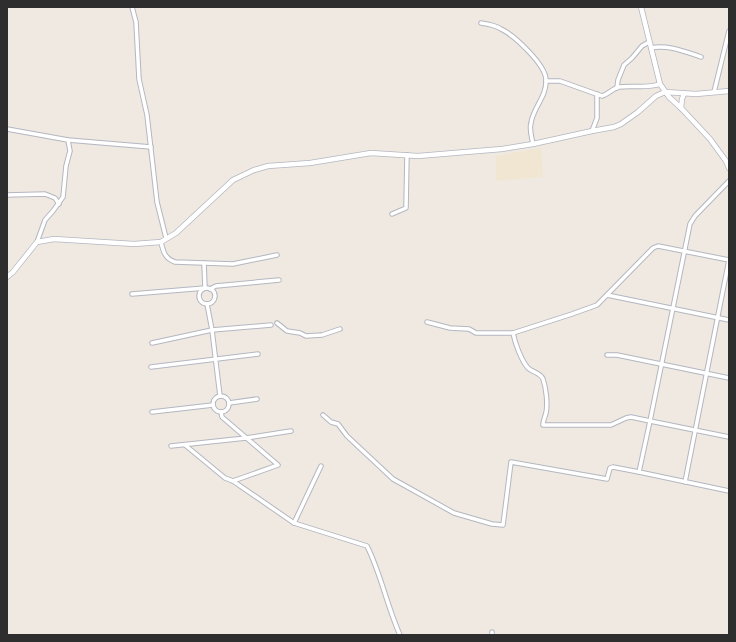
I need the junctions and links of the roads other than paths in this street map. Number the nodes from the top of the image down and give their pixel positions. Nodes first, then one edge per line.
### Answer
1 (132, 7) edge
2 (642, 7) edge
3 (481, 23) dead end
4 (729, 31) edge
5 (650, 42) junction
6 (651, 48) junction
7 (701, 56) dead end
8 (546, 81) junction
9 (660, 84) junction
10 (617, 88) junction
11 (729, 91) edge
12 (665, 92) junction
13 (714, 92) junction
14 (597, 94) junction
15 (684, 94) junction
16 (681, 108) junction
17 (7, 129) edge
18 (592, 131) junction
19 (68, 140) junction
20 (533, 144) junction
21 (151, 148) junction
22 (407, 155) junction
23 (729, 168) edge
24 (729, 181) edge
25 (7, 195) edge
26 (58, 204) junction
27 (392, 214) dead end
28 (166, 238) junction
29 (38, 242) junction
30 (161, 242) junction
31 (684, 252) junction
32 (277, 255) dead end
33 (729, 260) edge
34 (204, 263) junction
35 (7, 276) edge
36 (279, 280) dead end
37 (205, 288) junction
38 (210, 289) junction
39 (132, 294) dead end
40 (607, 295) junction
41 (207, 304) junction
42 (672, 308) junction
43 (717, 317) junction
44 (729, 320) edge
45 (426, 322) dead end
46 (277, 323) dead end
47 (271, 325) dead end
48 (340, 329) dead end
49 (212, 330) junction
50 (512, 334) junction
51 (152, 343) dead end
52 (258, 354) dead end
53 (607, 355) dead end
54 (215, 359) junction
55 (661, 365) junction
56 (151, 367) dead end
57 (707, 374) junction
58 (729, 378) edge
59 (220, 396) junction
60 (257, 399) dead end
61 (229, 403) junction
62 (213, 405) junction
63 (152, 412) dead end
64 (221, 412) junction
65 (323, 415) dead end
66 (650, 421) junction
67 (695, 430) junction
68 (291, 431) dead end
69 (729, 437) edge
70 (246, 438) junction
71 (186, 445) junction
72 (171, 446) dead end
73 (321, 466) dead end
74 (639, 472) junction
75 (233, 481) junction
76 (685, 482) junction
77 (729, 491) edge
78 (294, 523) junction
79 (400, 635) edge

1 - 21 street
2 - 5 street
3 - 8 street
4 - 13 street
5 - 6 street
5 - 10 street
6 - 7 street
6 - 9 street
8 - 14 street
8 - 20 street
9 - 10 street
9 - 12 street
10 - 14 street
11 - 13 street
12 - 15 street
12 - 16 street
12 - 18 street
13 - 15 street
14 - 18 street
15 - 16 street
16 - 23 street
17 - 19 street
18 - 20 street
19 - 21 street
19 - 26 street
20 - 22 street
21 - 28 street
22 - 27 street
22 - 28 street
24 - 31 street
25 - 26 street
26 - 29 street
28 - 30 street
29 - 30 street
29 - 35 street
30 - 34 street
31 - 33 street
31 - 40 street
31 - 42 street
32 - 34 street
33 - 43 street
34 - 37 street
36 - 38 street
37 - 38 street
37 - 39 street
37 - 41 street
38 - 41 street
40 - 42 street
40 - 50 street
41 - 49 street
42 - 43 street
42 - 55 street
43 - 44 street
43 - 57 street
45 - 50 street
46 - 48 street
47 - 49 street
49 - 51 street
49 - 54 street
50 - 66 street
52 - 54 street
53 - 55 street
54 - 56 street
54 - 59 street
55 - 57 street
55 - 66 street
57 - 58 street
57 - 67 street
59 - 61 street
59 - 62 street
60 - 61 street
61 - 64 street
62 - 63 street
62 - 64 street
64 - 70 street
65 - 74 street
66 - 67 street
66 - 74 street
67 - 69 street
67 - 76 street
68 - 70 street
70 - 71 street
70 - 75 street
71 - 72 street
71 - 75 street
73 - 78 street
74 - 76 street
75 - 78 street
76 - 77 street
78 - 79 street

